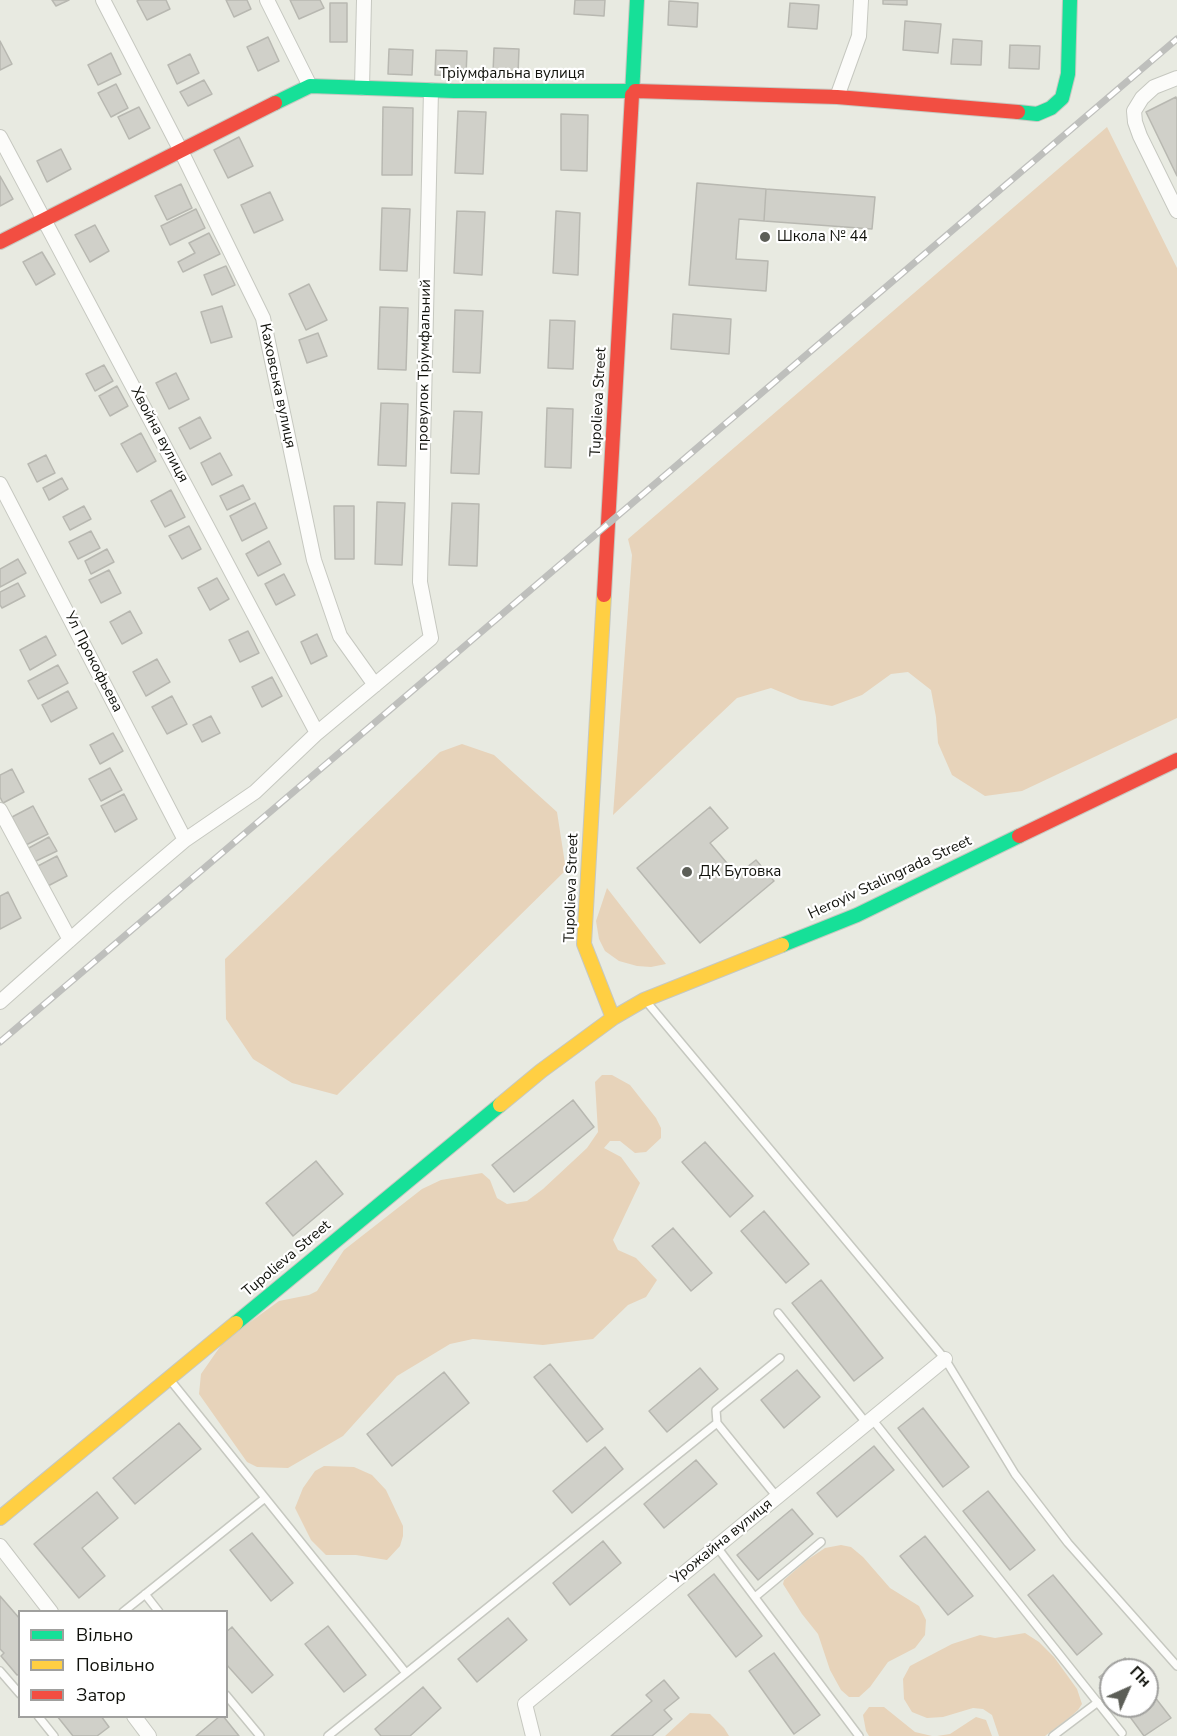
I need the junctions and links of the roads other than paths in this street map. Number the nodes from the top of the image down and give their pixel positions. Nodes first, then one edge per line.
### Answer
1 (103, 0) edge
2 (267, 0) edge
3 (364, 0) edge
4 (637, 0) edge
5 (861, 0) edge
6 (1070, 0) edge
7 (1177, 78) edge
8 (310, 86) junction
9 (362, 88) junction
10 (431, 90) junction
11 (633, 91) junction
12 (837, 97) junction
13 (0, 137) edge
14 (181, 151) junction
15 (1177, 211) edge
16 (44, 219) junction
17 (0, 242) edge
18 (0, 484) edge
19 (375, 685) junction
20 (317, 732) junction
21 (1177, 760) edge
22 (0, 810) edge
23 (185, 840) junction
24 (70, 940) junction
25 (644, 999) junction
26 (0, 1002) edge
27 (613, 1018) junction
28 (778, 1313) dead end
29 (780, 1358) dead end
30 (945, 1359) junction
31 (169, 1378) junction
32 (869, 1422) junction
33 (717, 1423) junction
34 (777, 1497) junction
35 (265, 1498) junction
36 (0, 1518) edge
37 (821, 1542) dead end
38 (0, 1546) edge
39 (717, 1546) junction
40 (145, 1594) junction
41 (755, 1597) junction
42 (50, 1610) edge
43 (124, 1610) edge
44 (158, 1610) edge
45 (1177, 1666) edge
46 (0, 1671) edge
47 (406, 1673) junction
48 (18, 1692) edge
49 (228, 1697) edge
50 (1098, 1702) junction
51 (40, 1718) edge
52 (136, 1718) edge
53 (1122, 1732) dead end
54 (54, 1736) edge
55 (149, 1736) edge
56 (260, 1736) edge
57 (328, 1736) edge
58 (533, 1736) edge
59 (859, 1736) edge
60 (1053, 1736) edge

1 - 14 street, Каховська вулиця
2 - 8 street
3 - 9 street
4 - 11 street, Tupolieva Street
5 - 12 street
6 - 12 street, Тріумфальна вулиця
7 - 15 street
8 - 9 street, Тріумфальна вулиця
8 - 14 street, Тріумфальна вулиця
9 - 10 street, Тріумфальна вулиця
10 - 11 street, Тріумфальна вулиця
10 - 19 street, провулок Тріумфальний
11 - 12 street, Тріумфальна вулиця
11 - 27 street, Tupolieva Street
13 - 16 street, Хвойна вулиця
14 - 16 street, Тріумфальна вулиця
14 - 19 street, Каховська вулиця
16 - 17 street, Тріумфальна вулиця
16 - 20 street, Хвойна вулиця
18 - 23 street, Ул Прокофьева
19 - 20 street
20 - 23 street
21 - 25 street, Heroyiv Stalingrada Street
22 - 24 street
23 - 24 street
24 - 26 street
25 - 27 street, Heroyiv Stalingrada Street
25 - 30 lane
27 - 31 street, Tupolieva Street
28 - 32 lane
29 - 33 lane
30 - 32 street, Урожайна вулиця
30 - 45 lane
31 - 35 lane
31 - 36 street, Tupolieva Street
32 - 34 street, Урожайна вулиця
32 - 50 lane
33 - 34 lane
33 - 47 lane
34 - 39 street, Урожайна вулиця
35 - 40 lane
35 - 47 lane
37 - 41 lane
38 - 42 street
39 - 41 lane
39 - 58 street, Урожайна вулиця
40 - 43 lane
40 - 44 lane
41 - 59 lane
46 - 48 lane
47 - 57 lane
49 - 56 lane
50 - 53 lane
50 - 60 lane
51 - 54 lane
52 - 55 street

